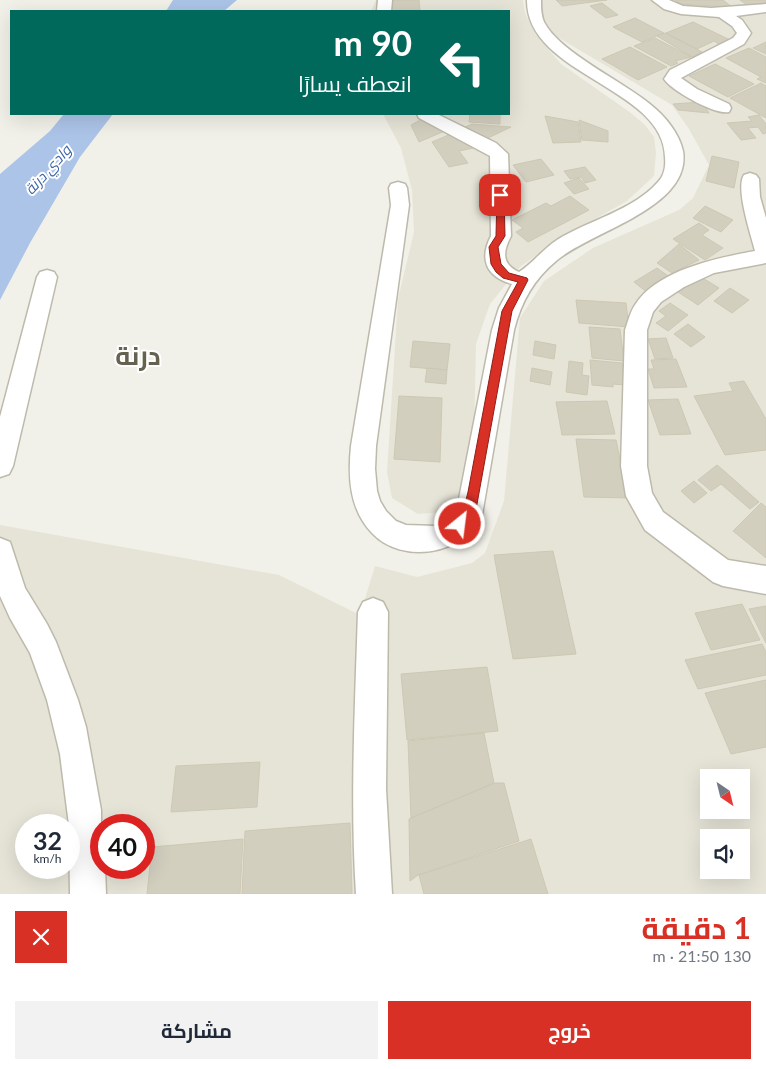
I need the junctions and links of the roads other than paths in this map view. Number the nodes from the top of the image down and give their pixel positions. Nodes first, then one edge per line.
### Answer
1 (534, 0) edge
2 (659, 0) edge
3 (733, 0) edge
4 (766, 8) edge
5 (721, 11) junction
6 (749, 11) junction
7 (723, 108) dead end
8 (427, 115) edge
9 (750, 179) dead end
10 (398, 188) dead end
11 (766, 255) edge
12 (47, 277) dead end
13 (524, 280) junction
14 (0, 466) edge
15 (0, 551) edge
16 (766, 580) edge
17 (373, 612) dead end
18 (88, 894) edge
19 (374, 894) edge

1 - 13 street
2 - 5 street
3 - 6 street
4 - 6 street
5 - 6 street
5 - 7 street
8 - 13 street
9 - 11 street
10 - 13 street
11 - 16 street
12 - 14 street
15 - 18 street
17 - 19 street

